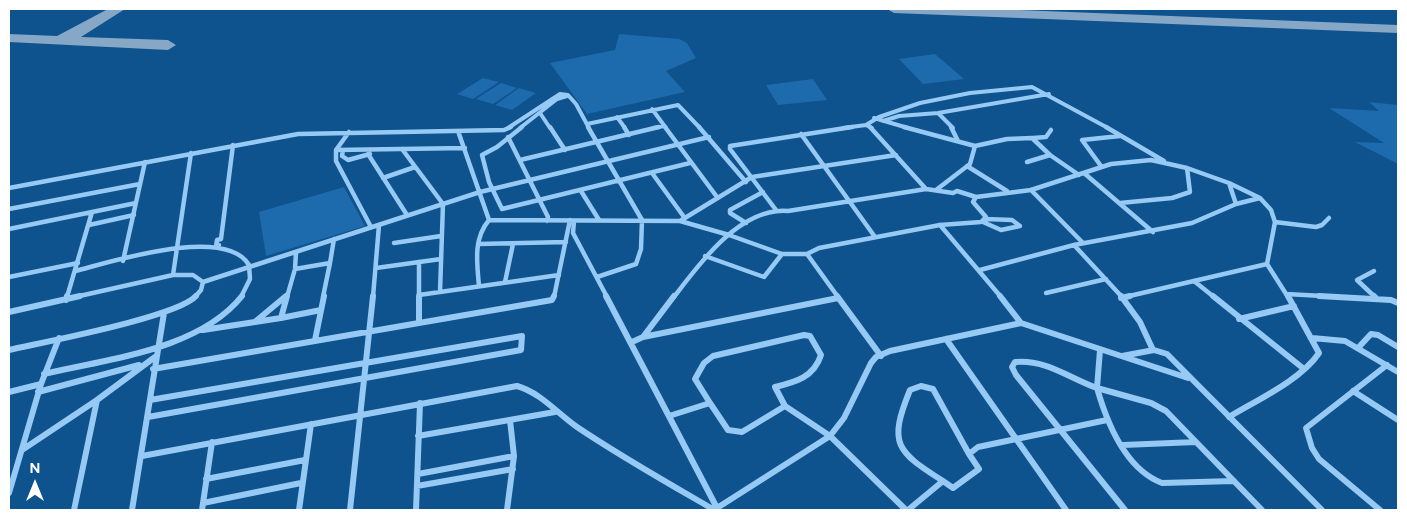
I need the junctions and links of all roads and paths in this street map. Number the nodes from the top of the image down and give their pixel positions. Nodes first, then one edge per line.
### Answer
1 (1049, 94) junction
2 (568, 95) junction
3 (652, 109) junction
4 (540, 113) junction
5 (938, 113) junction
6 (617, 117) junction
7 (874, 118) junction
8 (883, 121) junction
9 (587, 124) junction
10 (866, 125) junction
11 (664, 126) junction
12 (458, 130) junction
13 (1051, 130) dead end
14 (349, 132) junction
15 (801, 134) junction
16 (629, 135) junction
17 (1120, 136) junction
18 (508, 137) junction
19 (709, 137) junction
20 (1032, 138) junction
21 (958, 141) junction
22 (597, 142) junction
23 (676, 144) junction
24 (233, 145) junction
25 (975, 146) junction
26 (465, 148) junction
27 (385, 149) junction
28 (402, 149) junction
29 (336, 150) junction
30 (343, 150) junction
31 (565, 150) junction
32 (192, 153) junction
33 (368, 154) junction
34 (896, 155) junction
35 (1050, 155) junction
36 (520, 160) junction
37 (606, 161) junction
38 (145, 162) junction
39 (1027, 162) dead end
40 (690, 163) junction
41 (1166, 163) junction
42 (824, 166) junction
43 (967, 166) junction
44 (1101, 166) junction
45 (415, 167) junction
46 (1187, 168) junction
47 (652, 173) junction
48 (1081, 174) junction
49 (752, 177) junction
50 (383, 178) junction
51 (529, 180) junction
52 (619, 182) junction
53 (746, 182) junction
54 (1229, 183) junction
55 (140, 184) junction
56 (9, 188) edge
57 (493, 188) junction
58 (926, 189) junction
59 (936, 190) junction
60 (1031, 190) junction
61 (581, 191) junction
62 (480, 192) junction
63 (763, 192) junction
64 (1007, 192) junction
65 (717, 197) junction
66 (976, 197) junction
67 (1260, 198) junction
68 (539, 201) junction
69 (850, 201) junction
70 (136, 203) junction
71 (1120, 203) junction
72 (443, 204) junction
73 (1236, 204) junction
74 (9, 209) edge
75 (776, 210) junction
76 (92, 212) junction
77 (134, 215) junction
78 (407, 215) junction
79 (1329, 218) dead end
80 (682, 219) junction
81 (489, 220) junction
82 (572, 220) junction
83 (599, 220) junction
84 (642, 220) junction
85 (984, 220) junction
86 (547, 221) junction
87 (1275, 222) junction
88 (746, 223) junction
89 (89, 225) junction
90 (379, 225) junction
91 (940, 225) junction
92 (371, 227) junction
93 (9, 229) edge
94 (1153, 232) junction
95 (729, 234) junction
96 (441, 236) junction
97 (875, 237) junction
98 (334, 239) junction
99 (566, 242) junction
100 (394, 243) dead end
101 (1083, 243) junction
102 (478, 244) junction
103 (513, 244) junction
104 (1074, 245) junction
105 (179, 248) junction
106 (220, 248) junction
107 (296, 252) junction
108 (782, 254) junction
109 (807, 254) junction
110 (705, 256) junction
111 (441, 259) junction
112 (123, 261) junction
113 (419, 262) junction
114 (78, 263) junction
115 (330, 263) junction
116 (1267, 264) junction
117 (249, 267) junction
118 (376, 268) junction
119 (295, 269) junction
120 (980, 270) junction
121 (75, 271) junction
122 (1374, 271) dead end
123 (173, 275) junction
124 (559, 275) junction
125 (9, 277) edge
126 (597, 278) junction
127 (1106, 280) junction
128 (1194, 281) junction
129 (203, 282) junction
130 (505, 282) junction
131 (478, 286) junction
132 (440, 292) junction
133 (1046, 293) dead end
134 (1286, 294) junction
135 (286, 295) junction
136 (419, 296) junction
137 (838, 298) junction
138 (1121, 298) junction
139 (66, 300) junction
140 (1378, 300) junction
141 (1397, 301) edge
142 (1294, 306) junction
143 (321, 310) junction
144 (9, 312) edge
145 (164, 313) junction
146 (281, 318) junction
147 (1239, 319) junction
148 (255, 322) junction
149 (419, 323) junction
150 (1021, 323) junction
151 (199, 330) junction
152 (370, 331) junction
153 (643, 337) junction
154 (59, 338) junction
155 (1312, 338) junction
156 (946, 339) junction
157 (314, 340) junction
158 (632, 342) junction
159 (158, 346) junction
160 (1398, 347) edge
161 (1358, 348) junction
162 (9, 350) edge
163 (1100, 350) junction
164 (1153, 350) junction
165 (881, 356) junction
166 (1122, 356) junction
167 (155, 357) junction
168 (367, 362) junction
169 (142, 365) junction
170 (1387, 365) junction
171 (1304, 368) junction
172 (153, 370) junction
173 (1398, 372) edge
174 (44, 374) junction
175 (1188, 378) junction
176 (365, 379) junction
177 (41, 384) junction
178 (1098, 388) junction
179 (1353, 391) junction
180 (9, 392) edge
181 (38, 392) junction
182 (97, 400) junction
183 (150, 400) junction
184 (420, 403) junction
185 (710, 403) junction
186 (785, 406) junction
187 (555, 412) junction
188 (361, 415) junction
189 (669, 416) junction
190 (148, 417) junction
191 (1229, 417) junction
192 (510, 420) junction
193 (1107, 420) junction
194 (1398, 420) edge
195 (311, 424) junction
196 (1058, 429) junction
197 (418, 436) junction
198 (830, 436) junction
199 (1015, 440) junction
200 (212, 442) junction
201 (1196, 442) junction
202 (1123, 445) junction
203 (21, 450) junction
204 (969, 454) junction
205 (142, 456) junction
206 (514, 456) junction
207 (305, 460) junction
208 (513, 469) junction
209 (12, 472) edge
210 (418, 474) junction
211 (206, 479) junction
212 (943, 481) junction
213 (1234, 481) junction
214 (301, 483) junction
215 (417, 486) junction
216 (9, 493) edge
217 (203, 507) edge
218 (718, 509) edge
219 (74, 510) edge
220 (132, 510) edge
221 (299, 510) edge
222 (350, 510) edge
223 (416, 510) edge
224 (507, 510) edge
225 (907, 510) edge
226 (1066, 510) edge
227 (1125, 510) edge
228 (1262, 510) edge
229 (1322, 510) edge
230 (1380, 510) edge

1 - 5 street
1 - 7 street
1 - 17 street
2 - 4 street
2 - 9 street
2 - 12 street
3 - 6 street
3 - 11 street
3 - 19 street
4 - 18 street
4 - 31 street
5 - 8 street
5 - 21 street
6 - 9 street
6 - 16 street
7 - 8 street
7 - 10 street
8 - 21 street
9 - 22 street
10 - 15 street
10 - 34 street
11 - 16 street
11 - 23 street
12 - 14 street
12 - 26 street
13 - 20 street
14 - 24 street
14 - 29 street
15 - 42 street
15 - 49 street
16 - 22 street
17 - 41 street
17 - 44 street
18 - 36 street
18 - 57 street
19 - 23 street
19 - 53 street
20 - 25 street
20 - 35 street
21 - 25 street
22 - 31 street
22 - 37 street
23 - 37 street
23 - 40 street
24 - 32 street
24 - 106 street
25 - 43 street
26 - 28 street
26 - 62 street
27 - 28 street
27 - 30 street
27 - 33 street
28 - 45 street
29 - 30 street
29 - 92 street
30 - 33 street
31 - 36 street
32 - 38 street
32 - 105 street
33 - 50 street
34 - 42 street
34 - 58 street
35 - 39 street
35 - 48 street
36 - 51 street
37 - 51 street
37 - 52 street
38 - 55 street
38 - 56 street
40 - 47 street
40 - 65 street
41 - 44 street
41 - 46 street
42 - 49 street
42 - 69 street
43 - 59 street
43 - 64 street
44 - 48 street
45 - 50 street
45 - 72 street
46 - 54 street
46 - 71 street
47 - 52 street
47 - 80 street
48 - 60 street
48 - 71 street
49 - 53 street
49 - 63 street
50 - 78 street
51 - 57 street
51 - 68 street
52 - 61 street
52 - 84 street
53 - 65 street
54 - 67 street
54 - 73 street
55 - 70 street
55 - 74 street
57 - 62 street
57 - 68 street
58 - 59 street
58 - 69 street
59 - 66 street
60 - 64 street
60 - 101 street
61 - 68 street
61 - 83 street
62 - 72 street
62 - 81 street
63 - 75 street
63 - 88 street
64 - 66 street
65 - 80 street
66 - 85 street
67 - 73 street
67 - 87 street
68 - 86 street
69 - 75 street
69 - 97 street
70 - 76 street
70 - 77 street
71 - 94 street
72 - 78 street
72 - 96 street
73 - 94 street
75 - 88 street
76 - 89 street
76 - 93 street
77 - 89 street
77 - 112 street
78 - 90 street
79 - 87 street
80 - 84 street
80 - 95 street
81 - 86 street
81 - 102 street
82 - 83 street
82 - 86 street
82 - 99 street
82 - 126 street
83 - 84 street
84 - 126 street
85 - 85 street
85 - 91 street
87 - 116 street
88 - 95 street
89 - 114 street
90 - 92 street
90 - 118 street
91 - 97 street
91 - 120 street
92 - 98 street
94 - 101 street
95 - 108 street
95 - 110 street
96 - 100 street
96 - 111 street
97 - 109 street
98 - 107 street
98 - 115 street
99 - 103 street
99 - 124 street
101 - 104 street
102 - 103 street
102 - 131 street
103 - 130 street
104 - 120 street
104 - 127 street
105 - 106 street
105 - 112 street
105 - 123 street
106 - 117 street
107 - 117 street
107 - 119 street
108 - 109 street
108 - 110 street
109 - 137 street
110 - 153 street
111 - 113 street
111 - 132 street
112 - 121 street
113 - 118 street
113 - 136 street
114 - 121 street
114 - 125 street
115 - 119 street
115 - 143 street
116 - 128 street
116 - 134 street
117 - 129 street
117 - 151 street
118 - 152 street
119 - 135 street
120 - 150 street
121 - 139 street
122 - 140 street
123 - 129 street
123 - 139 street
124 - 130 street
124 - 149 street
126 - 158 street
127 - 133 street
127 - 138 street
128 - 138 street
128 - 147 street
129 - 145 street
130 - 131 street
131 - 132 street
132 - 136 street
134 - 140 street
134 - 142 street
135 - 146 street
135 - 148 street
136 - 149 street
137 - 153 street
137 - 165 street
138 - 164 street
139 - 144 street
140 - 141 street
142 - 147 street
142 - 155 street
143 - 146 street
143 - 157 street
145 - 154 street
145 - 159 street
146 - 148 street
147 - 171 street
148 - 151 street
149 - 152 street
150 - 156 street
150 - 163 street
151 - 159 street
152 - 157 street
152 - 168 street
153 - 158 street
154 - 162 street
154 - 174 street
155 - 161 street
155 - 171 street
156 - 165 street
156 - 199 street
157 - 172 street
158 - 189 street
159 - 167 street
159 - 174 street
160 - 161 street
161 - 170 street
163 - 166 street
163 - 178 street
164 - 166 street
164 - 175 street
165 - 198 street
166 - 175 street
167 - 169 street
167 - 172 street
168 - 176 street
168 - 176 street
168 - 183 street
169 - 181 street
169 - 182 street
170 - 173 street
170 - 179 street
171 - 191 street
172 - 183 street
174 - 177 street
175 - 191 street
176 - 188 street
176 - 190 street
177 - 180 street
177 - 181 street
178 - 193 street
178 - 196 street
178 - 201 street
179 - 194 street
179 - 230 street
181 - 203 street
182 - 203 street
182 - 219 street
183 - 190 street
184 - 187 street
184 - 188 street
184 - 197 street
185 - 186 street
185 - 186 street
185 - 189 street
186 - 198 street
187 - 192 street
187 - 218 street
188 - 195 street
188 - 222 street
189 - 218 street
190 - 205 street
191 - 229 street
192 - 197 street
192 - 206 street
193 - 196 street
193 - 202 street
195 - 200 street
195 - 207 street
196 - 199 street
196 - 227 street
197 - 210 street
198 - 218 street
198 - 225 street
199 - 204 street
199 - 226 street
200 - 205 street
200 - 211 street
201 - 202 street
201 - 213 street
202 - 213 street
203 - 209 street
204 - 212 street
204 - 212 street
205 - 220 street
206 - 208 street
206 - 210 street
207 - 211 street
207 - 214 street
208 - 215 street
208 - 224 street
209 - 216 street
210 - 215 street
211 - 217 street
212 - 225 street
213 - 228 street
214 - 217 street
214 - 221 street
215 - 223 street

